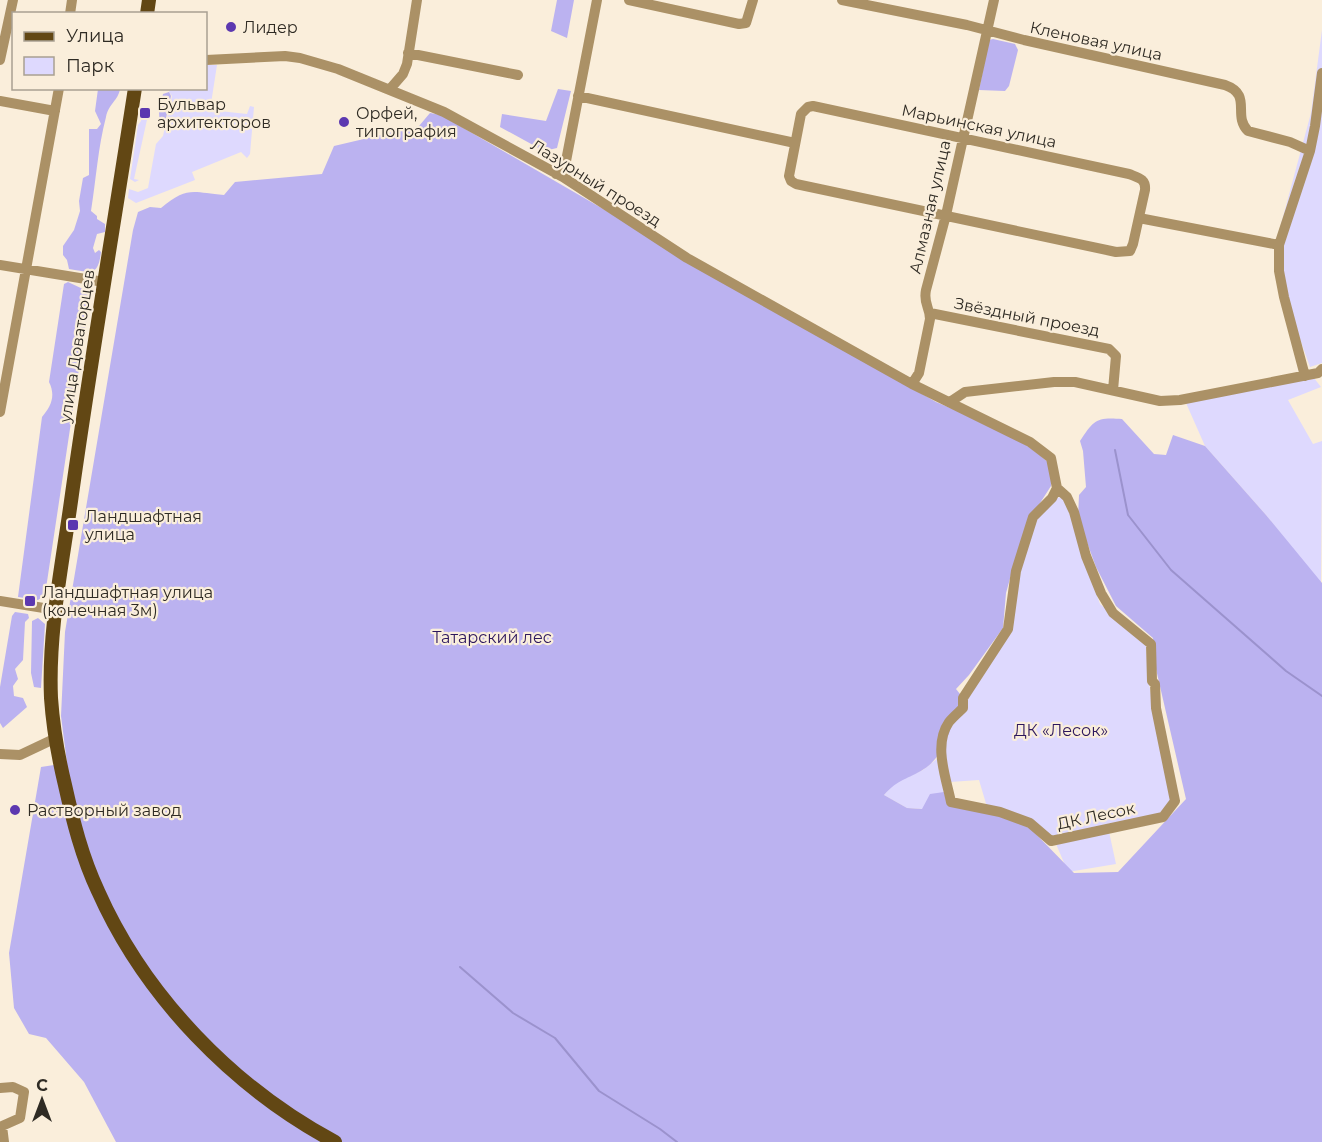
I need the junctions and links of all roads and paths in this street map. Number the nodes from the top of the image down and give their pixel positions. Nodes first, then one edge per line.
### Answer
1 (13, 0) edge
2 (417, 0) edge
3 (597, 0) edge
4 (629, 0) edge
5 (753, 0) edge
6 (842, 0) edge
7 (994, 0) edge
8 (986, 32) junction
9 (408, 53) junction
10 (0, 60) edge
11 (207, 60) edge
12 (1322, 73) edge
13 (518, 75) dead end
14 (390, 89) junction
15 (59, 90) edge
16 (135, 90) edge
17 (578, 96) junction
18 (0, 101) edge
19 (55, 111) junction
20 (962, 139) junction
21 (795, 143) junction
22 (1310, 151) junction
23 (556, 174) junction
24 (946, 215) junction
25 (1139, 218) junction
26 (1279, 245) junction
27 (0, 266) edge
28 (27, 270) junction
29 (104, 282) junction
30 (930, 313) junction
31 (1320, 371) edge
32 (1305, 376) junction
33 (912, 384) junction
34 (1113, 390) junction
35 (950, 402) junction
36 (0, 412) edge
37 (1057, 488) junction
38 (0, 601) edge
39 (57, 610) junction
40 (56, 738) junction
41 (0, 754) edge
42 (0, 1088) edge
43 (4, 1142) edge
44 (335, 1142) edge

1 - 10 street
2 - 9 street
3 - 17 street
4 - 5 street
6 - 8 street, Кленовая улица
7 - 8 street, Алмазная улица
8 - 20 street, Алмазная улица
8 - 22 street, Кленовая улица
9 - 13 street
9 - 14 street
11 - 14 street, Лазурный проезд
12 - 22 street
14 - 23 street, Лазурный проезд
15 - 19 street
16 - 29 main road, улица Доваторцев
17 - 21 street
17 - 23 street
18 - 19 street
19 - 28 street
20 - 21 street, Марьинская улица
20 - 24 street, Алмазная улица
20 - 25 street, Марьинская улица
21 - 24 street, Марьинская улица
22 - 26 street
23 - 33 street, Лазурный проезд
24 - 25 street, Марьинская улица
24 - 30 street, Алмазная улица
25 - 26 street
26 - 32 street
27 - 28 street
28 - 29 street
28 - 36 street
29 - 39 main road, улица Доваторцев
30 - 33 street, Алмазная улица
30 - 34 street, Звёздный проезд
31 - 32 street
32 - 34 street
33 - 35 street, Лазурный проезд
34 - 35 street
35 - 37 street, ДК Лесок
37 - 37 street, ДК Лесок
38 - 39 street
39 - 40 main road, улица Доваторцев
40 - 41 street
40 - 44 main road, улица Доваторцев
42 - 43 street

